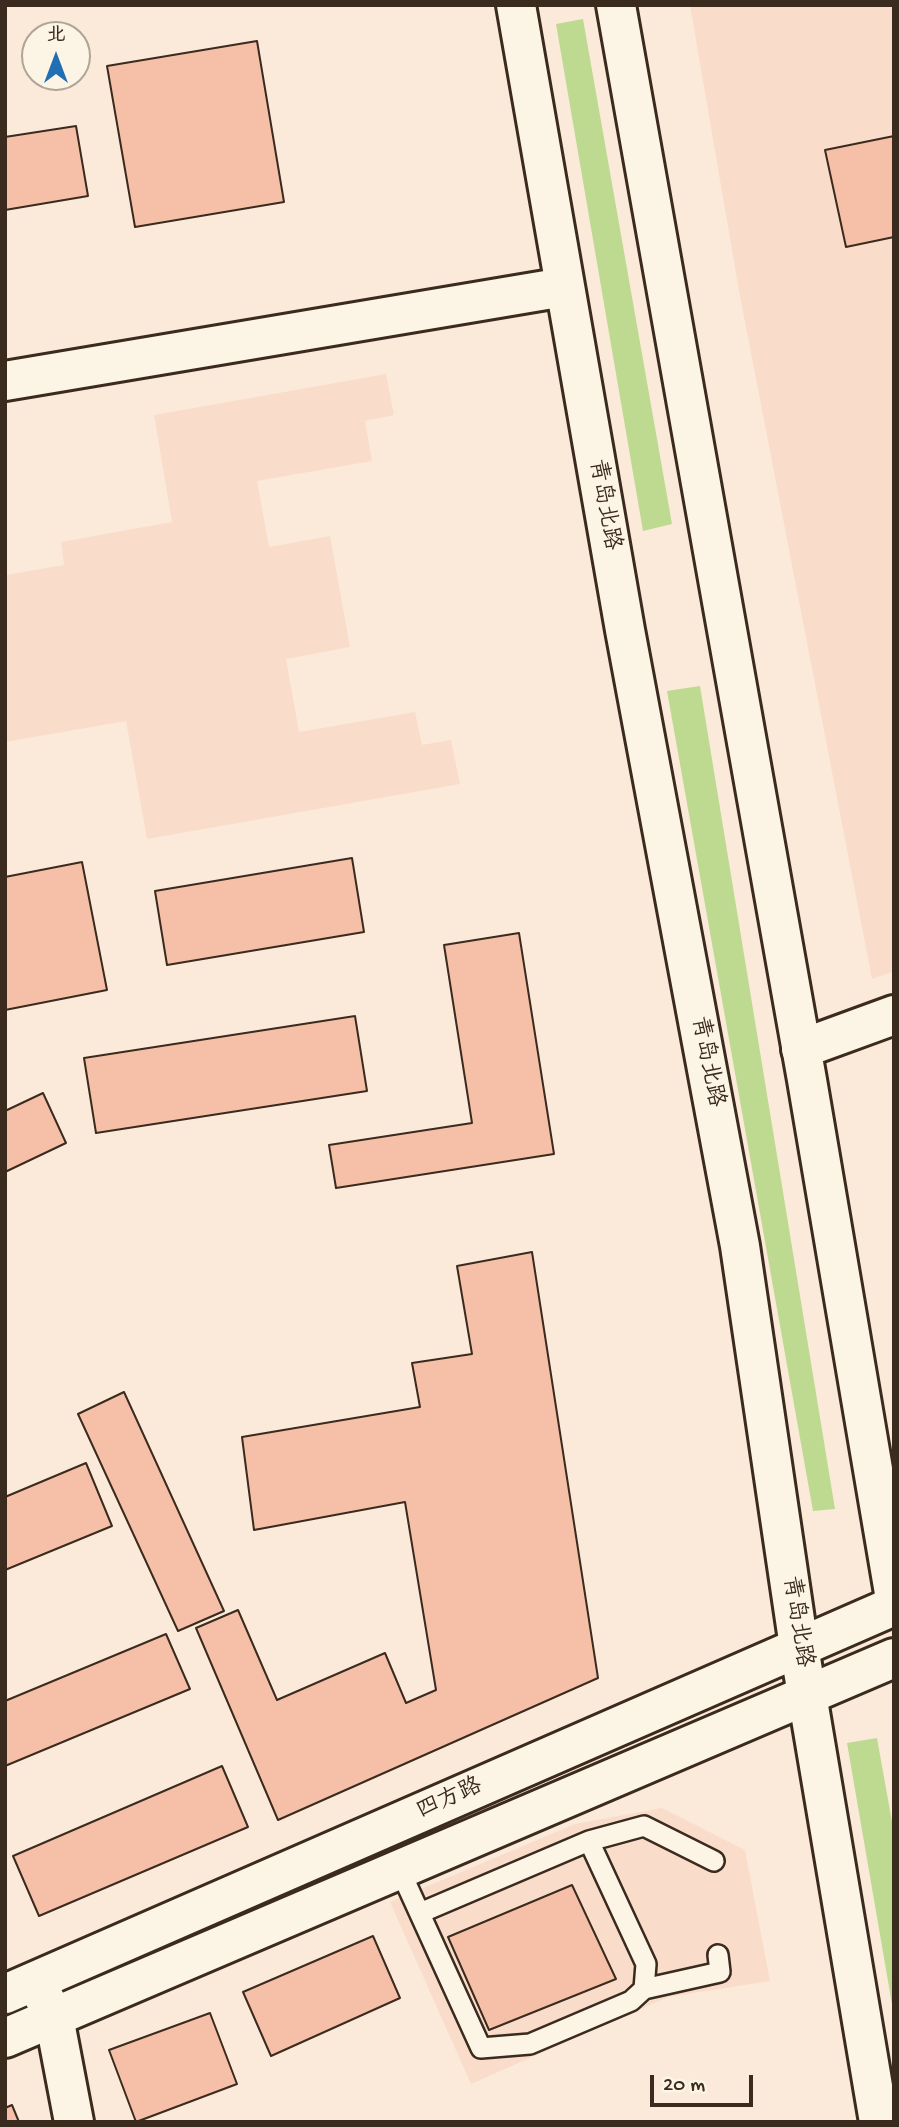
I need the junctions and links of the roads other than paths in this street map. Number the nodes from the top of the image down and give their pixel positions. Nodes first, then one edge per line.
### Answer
1 (516, 5) edge
2 (616, 5) edge
3 (565, 287) junction
4 (5, 381) edge
5 (894, 1015) edge
6 (801, 1049) junction
7 (894, 1593) edge
8 (894, 1606) edge
9 (799, 1647) junction
10 (894, 1658) edge
11 (807, 1694) junction
12 (589, 1841) junction
13 (714, 1861) dead end
14 (399, 1868) junction
15 (420, 1913) junction
16 (719, 1955) dead end
17 (20, 1988) edge
18 (644, 1989) junction
19 (54, 2017) junction
20 (5, 2038) edge
21 (74, 2122) edge
22 (879, 2122) edge

1 - 3 main road, 青岛北路
2 - 6 main road
3 - 4 main road
3 - 9 main road, 青岛北路
5 - 6 main road
6 - 7 main road
8 - 9 main road, 四方路
9 - 11 main road, 青岛北路
9 - 17 main road, 四方路
10 - 11 main road, 四方路
11 - 14 main road, 四方路
11 - 22 main road, 青岛北路
12 - 13 lane
12 - 15 lane
12 - 18 lane
14 - 15 lane
14 - 19 main road, 四方路
15 - 18 lane
16 - 18 lane
17 - 19 main road
19 - 20 main road, 四方路
19 - 21 main road

